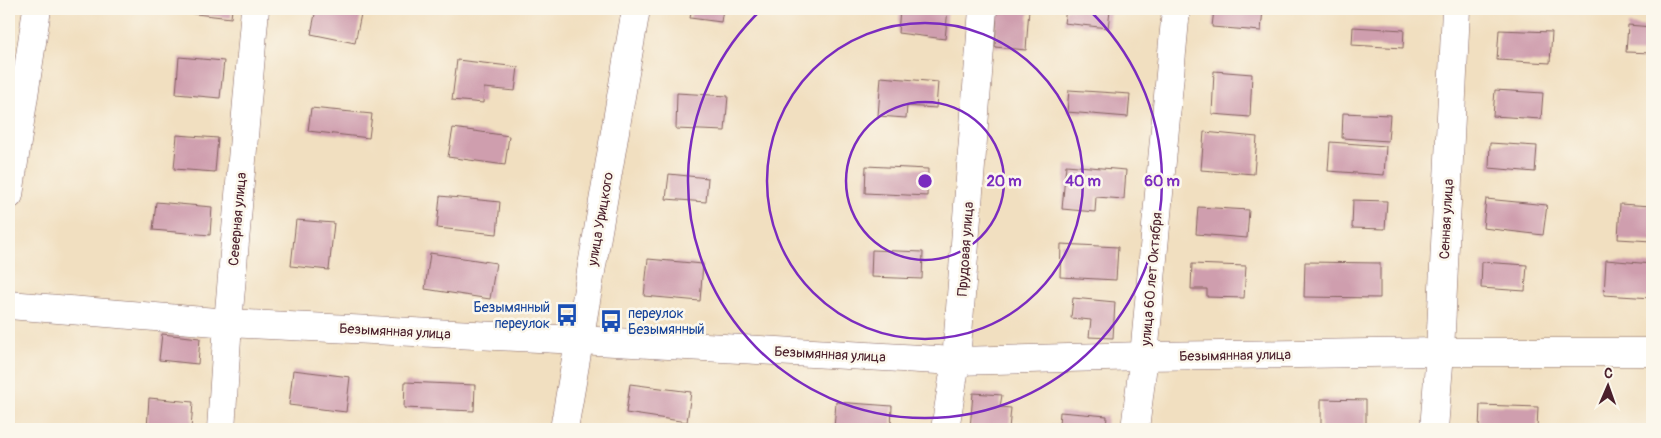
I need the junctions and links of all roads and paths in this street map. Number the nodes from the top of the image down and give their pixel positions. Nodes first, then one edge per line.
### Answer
1 (37, 9) edge
2 (256, 9) edge
3 (636, 9) edge
4 (983, 9) edge
5 (1176, 9) edge
6 (1456, 9) edge
7 (9, 195) edge
8 (9, 305) edge
9 (228, 323) junction
10 (579, 340) junction
11 (1440, 352) junction
12 (1652, 352) edge
13 (1144, 356) junction
14 (956, 361) junction
15 (221, 429) edge
16 (564, 429) edge
17 (945, 429) edge
18 (1135, 429) edge
19 (1434, 429) edge

1 - 7 street
2 - 9 street, Северная улица
3 - 10 street, улица Урицкого
4 - 14 street, Прудовая улица
5 - 13 street, улица 60 лет Октября
6 - 11 street, Сенная улица
8 - 9 street, Безымянная улица
9 - 10 street, Безымянная улица
9 - 15 street, Северная улица
10 - 14 street, Безымянная улица
10 - 16 street, улица Урицкого
11 - 12 street, Безымянная улица
11 - 13 street, Безымянная улица
11 - 19 street, Сенная улица
13 - 14 street, Безымянная улица
13 - 18 street, улица 60 лет Октября
14 - 17 street, Прудовая улица

